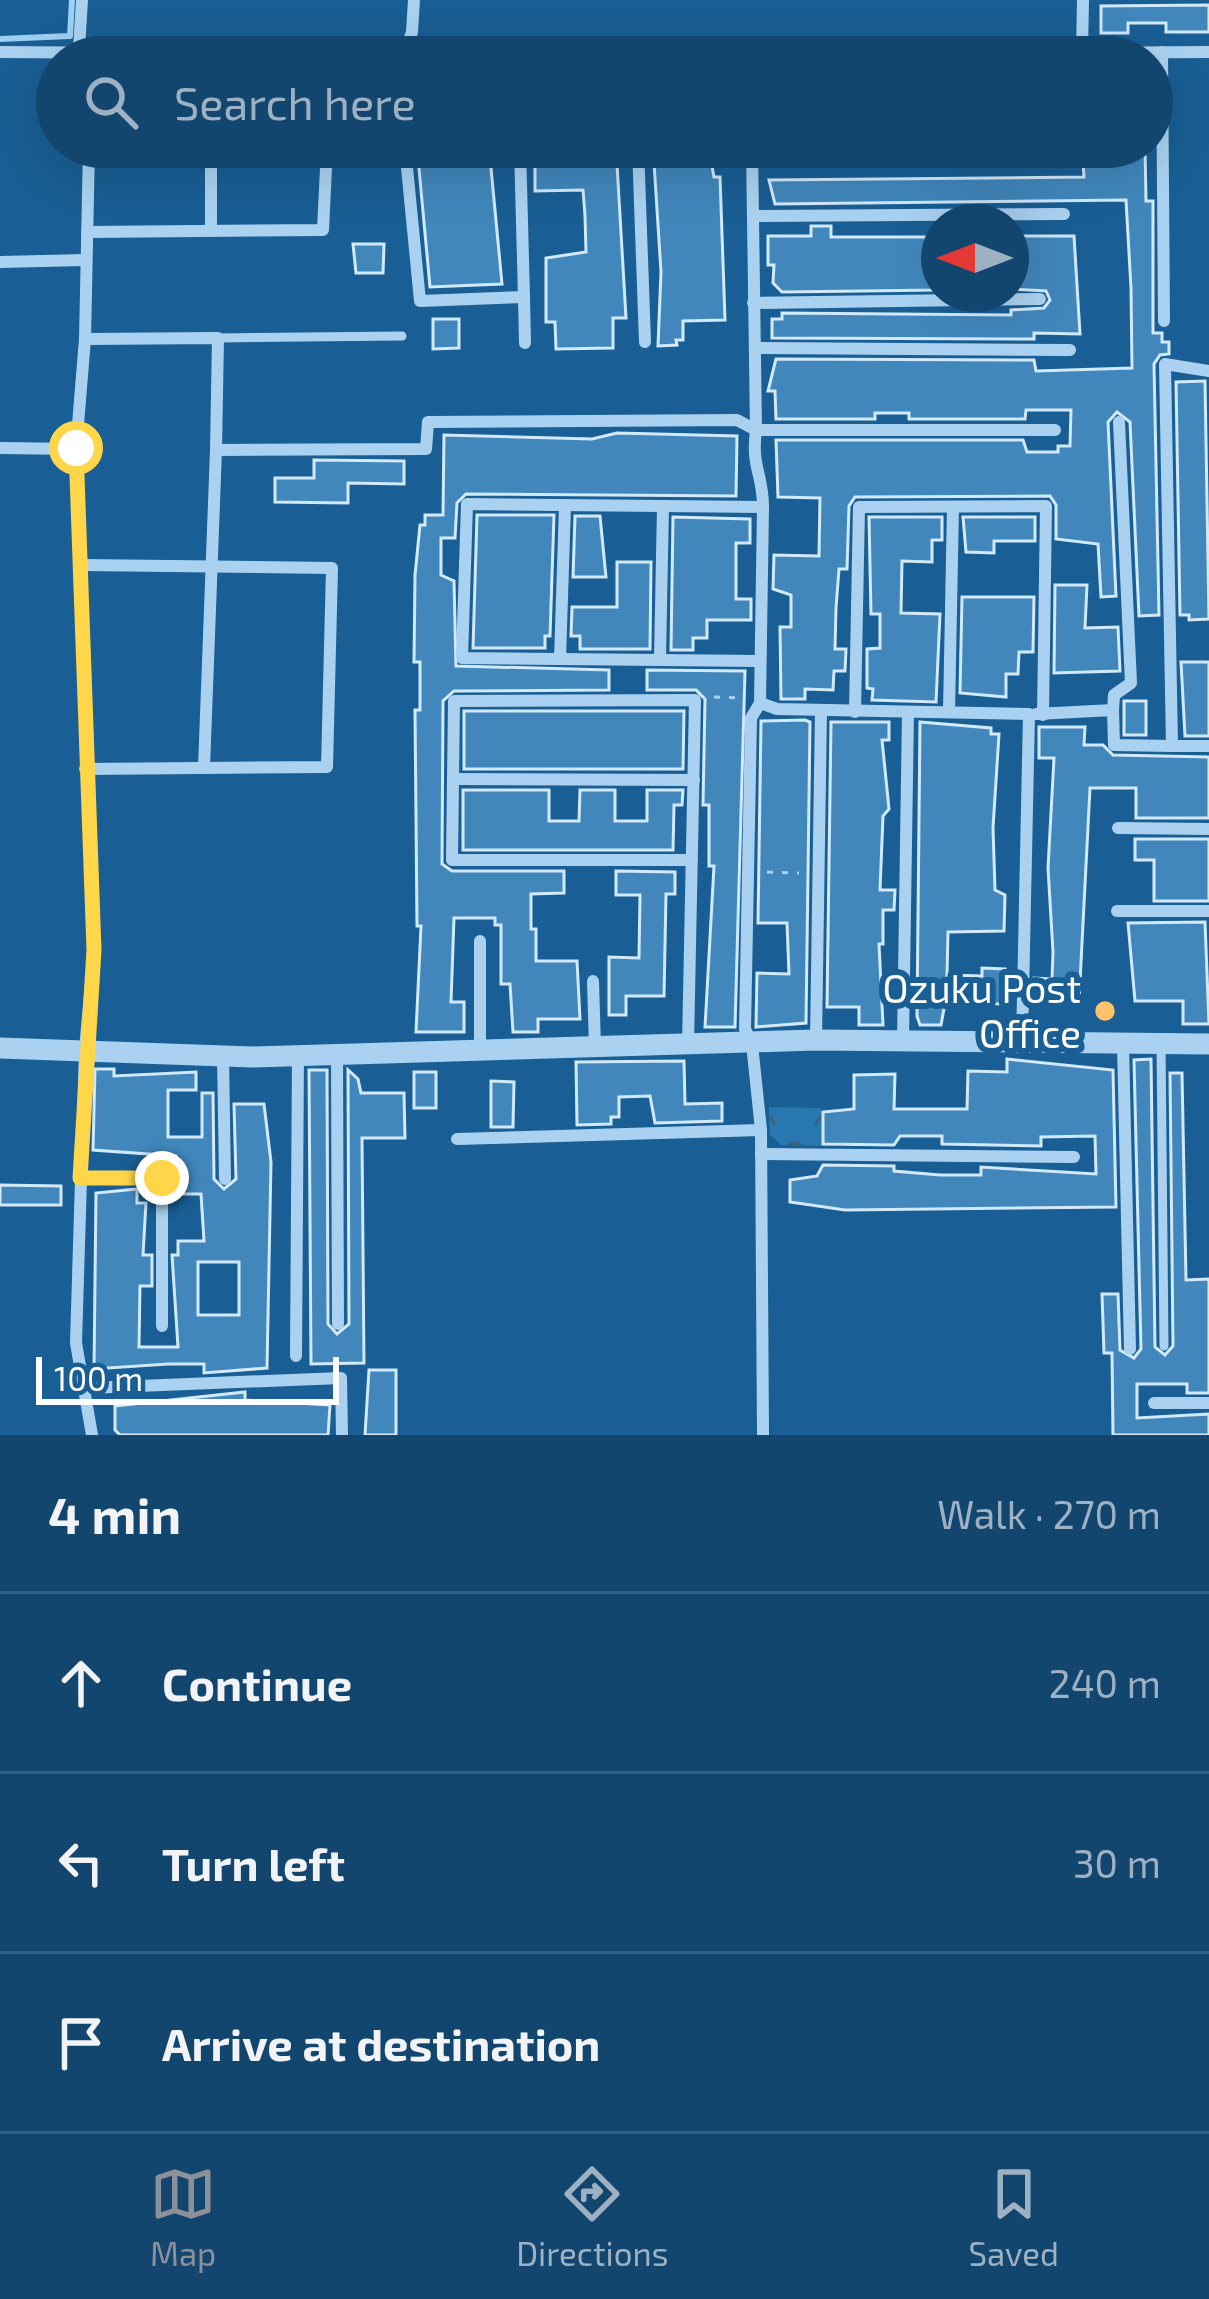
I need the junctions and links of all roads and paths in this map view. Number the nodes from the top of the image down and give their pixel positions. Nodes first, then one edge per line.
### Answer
1 (82, 0) edge
2 (414, 0) edge
3 (1082, 0) edge
4 (85, 36) edge
5 (410, 36) edge
6 (1082, 36) edge
7 (0, 52) edge
8 (36, 52) edge
9 (1173, 52) edge
10 (1209, 52) edge
11 (89, 168) edge
12 (211, 168) edge
13 (326, 168) edge
14 (407, 168) edge
15 (521, 168) edge
16 (639, 168) edge
17 (752, 168) edge
18 (1163, 168) edge
19 (1064, 214) dead end
20 (753, 216) junction
21 (211, 231) junction
22 (87, 232) junction
23 (85, 260) junction
24 (0, 262) edge
25 (524, 297) junction
26 (1040, 299) dead end
27 (753, 303) junction
28 (1164, 321) dead end
29 (401, 335) dead end
30 (218, 338) junction
31 (86, 339) junction
32 (645, 342) dead end
33 (525, 343) dead end
34 (755, 348) junction
35 (1070, 350) dead end
36 (1209, 371) edge
37 (1119, 422) dead end
38 (756, 430) junction
39 (1054, 430) dead end
40 (0, 448) edge
41 (76, 448) junction
42 (216, 450) junction
43 (565, 505) junction
44 (663, 506) junction
45 (763, 507) junction
46 (953, 507) junction
47 (82, 565) junction
48 (209, 566) junction
49 (560, 659) junction
50 (660, 659) junction
51 (760, 661) junction
52 (695, 700) junction
53 (760, 704) junction
54 (821, 710) junction
55 (1113, 710) junction
56 (856, 712) junction
57 (908, 712) junction
58 (949, 712) junction
59 (1036, 714) junction
60 (1172, 746) junction
61 (1209, 746) edge
62 (205, 768) junction
63 (86, 769) junction
64 (453, 779) junction
65 (694, 780) junction
66 (1118, 828) dead end
67 (1209, 829) edge
68 (692, 860) junction
69 (747, 872) junction
70 (818, 873) junction
71 (1117, 911) dead end
72 (1209, 911) edge
73 (479, 941) dead end
74 (593, 981) dead end
75 (817, 1040) junction
76 (903, 1041) junction
77 (1022, 1043) junction
78 (752, 1044) junction
79 (1123, 1044) junction
80 (1161, 1044) junction
81 (1209, 1044) edge
82 (688, 1045) junction
83 (0, 1048) edge
84 (595, 1048) junction
85 (86, 1049) junction
86 (480, 1051) junction
87 (337, 1054) junction
88 (298, 1055) junction
89 (223, 1056) junction
90 (760, 1130) junction
91 (457, 1139) dead end
92 (760, 1154) junction
93 (1074, 1157) dead end
94 (80, 1178) junction
95 (225, 1179) dead end
96 (338, 1324) dead end
97 (162, 1326) dead end
98 (1164, 1346) dead end
99 (1130, 1348) dead end
100 (296, 1356) dead end
101 (88, 1388) junction
102 (1209, 1402) edge
103 (1154, 1403) dead end
104 (92, 1435) edge
105 (342, 1435) edge
106 (763, 1435) edge

1 - 4 street
2 - 5 street
3 - 6 street
7 - 8 street
9 - 10 street
11 - 22 street
12 - 21 street
13 - 21 street
14 - 25 street
15 - 25 street
16 - 32 street
17 - 20 street
18 - 28 street
19 - 20 street
20 - 27 street
21 - 22 street
22 - 23 street
23 - 24 street
23 - 31 street
25 - 33 street
26 - 27 street
27 - 34 street
29 - 30 lane
30 - 31 street
30 - 42 street
31 - 41 street
34 - 35 street
34 - 38 street
36 - 60 street
37 - 55 street
38 - 39 street
38 - 42 street
38 - 45 street
40 - 41 street
41 - 47 street
42 - 48 street
43 - 44 street
43 - 49 street
43 - 49 street
44 - 45 street
44 - 50 street
45 - 51 street
46 - 56 street
46 - 58 street
46 - 59 street
47 - 48 street
47 - 63 street
48 - 62 street
48 - 62 street
49 - 50 street
50 - 51 street
51 - 53 street
52 - 53 path
52 - 64 street
52 - 65 street
53 - 54 street
53 - 69 street
54 - 56 street
54 - 70 street
55 - 59 street
55 - 60 street
56 - 57 street
57 - 58 street
57 - 76 street
58 - 59 street
59 - 77 street
60 - 61 street
62 - 63 street
63 - 85 street
64 - 65 street
64 - 68 street
65 - 68 street
66 - 67 street
68 - 82 street
69 - 70 path
69 - 78 street
70 - 75 street
71 - 72 street
73 - 86 street
74 - 84 street
75 - 76 street
75 - 78 street
76 - 77 street
77 - 79 street
78 - 82 street
78 - 90 street
79 - 80 street
79 - 99 street
80 - 81 street
80 - 98 lane
82 - 84 street
83 - 85 street
84 - 86 street
85 - 89 street
85 - 94 street
86 - 87 street
87 - 88 street
87 - 96 street
88 - 89 street
88 - 100 street
89 - 95 street
90 - 91 street
90 - 92 street
92 - 93 street
92 - 106 street
94 - 97 street
94 - 101 street
101 - 104 street
101 - 105 street
102 - 103 street

